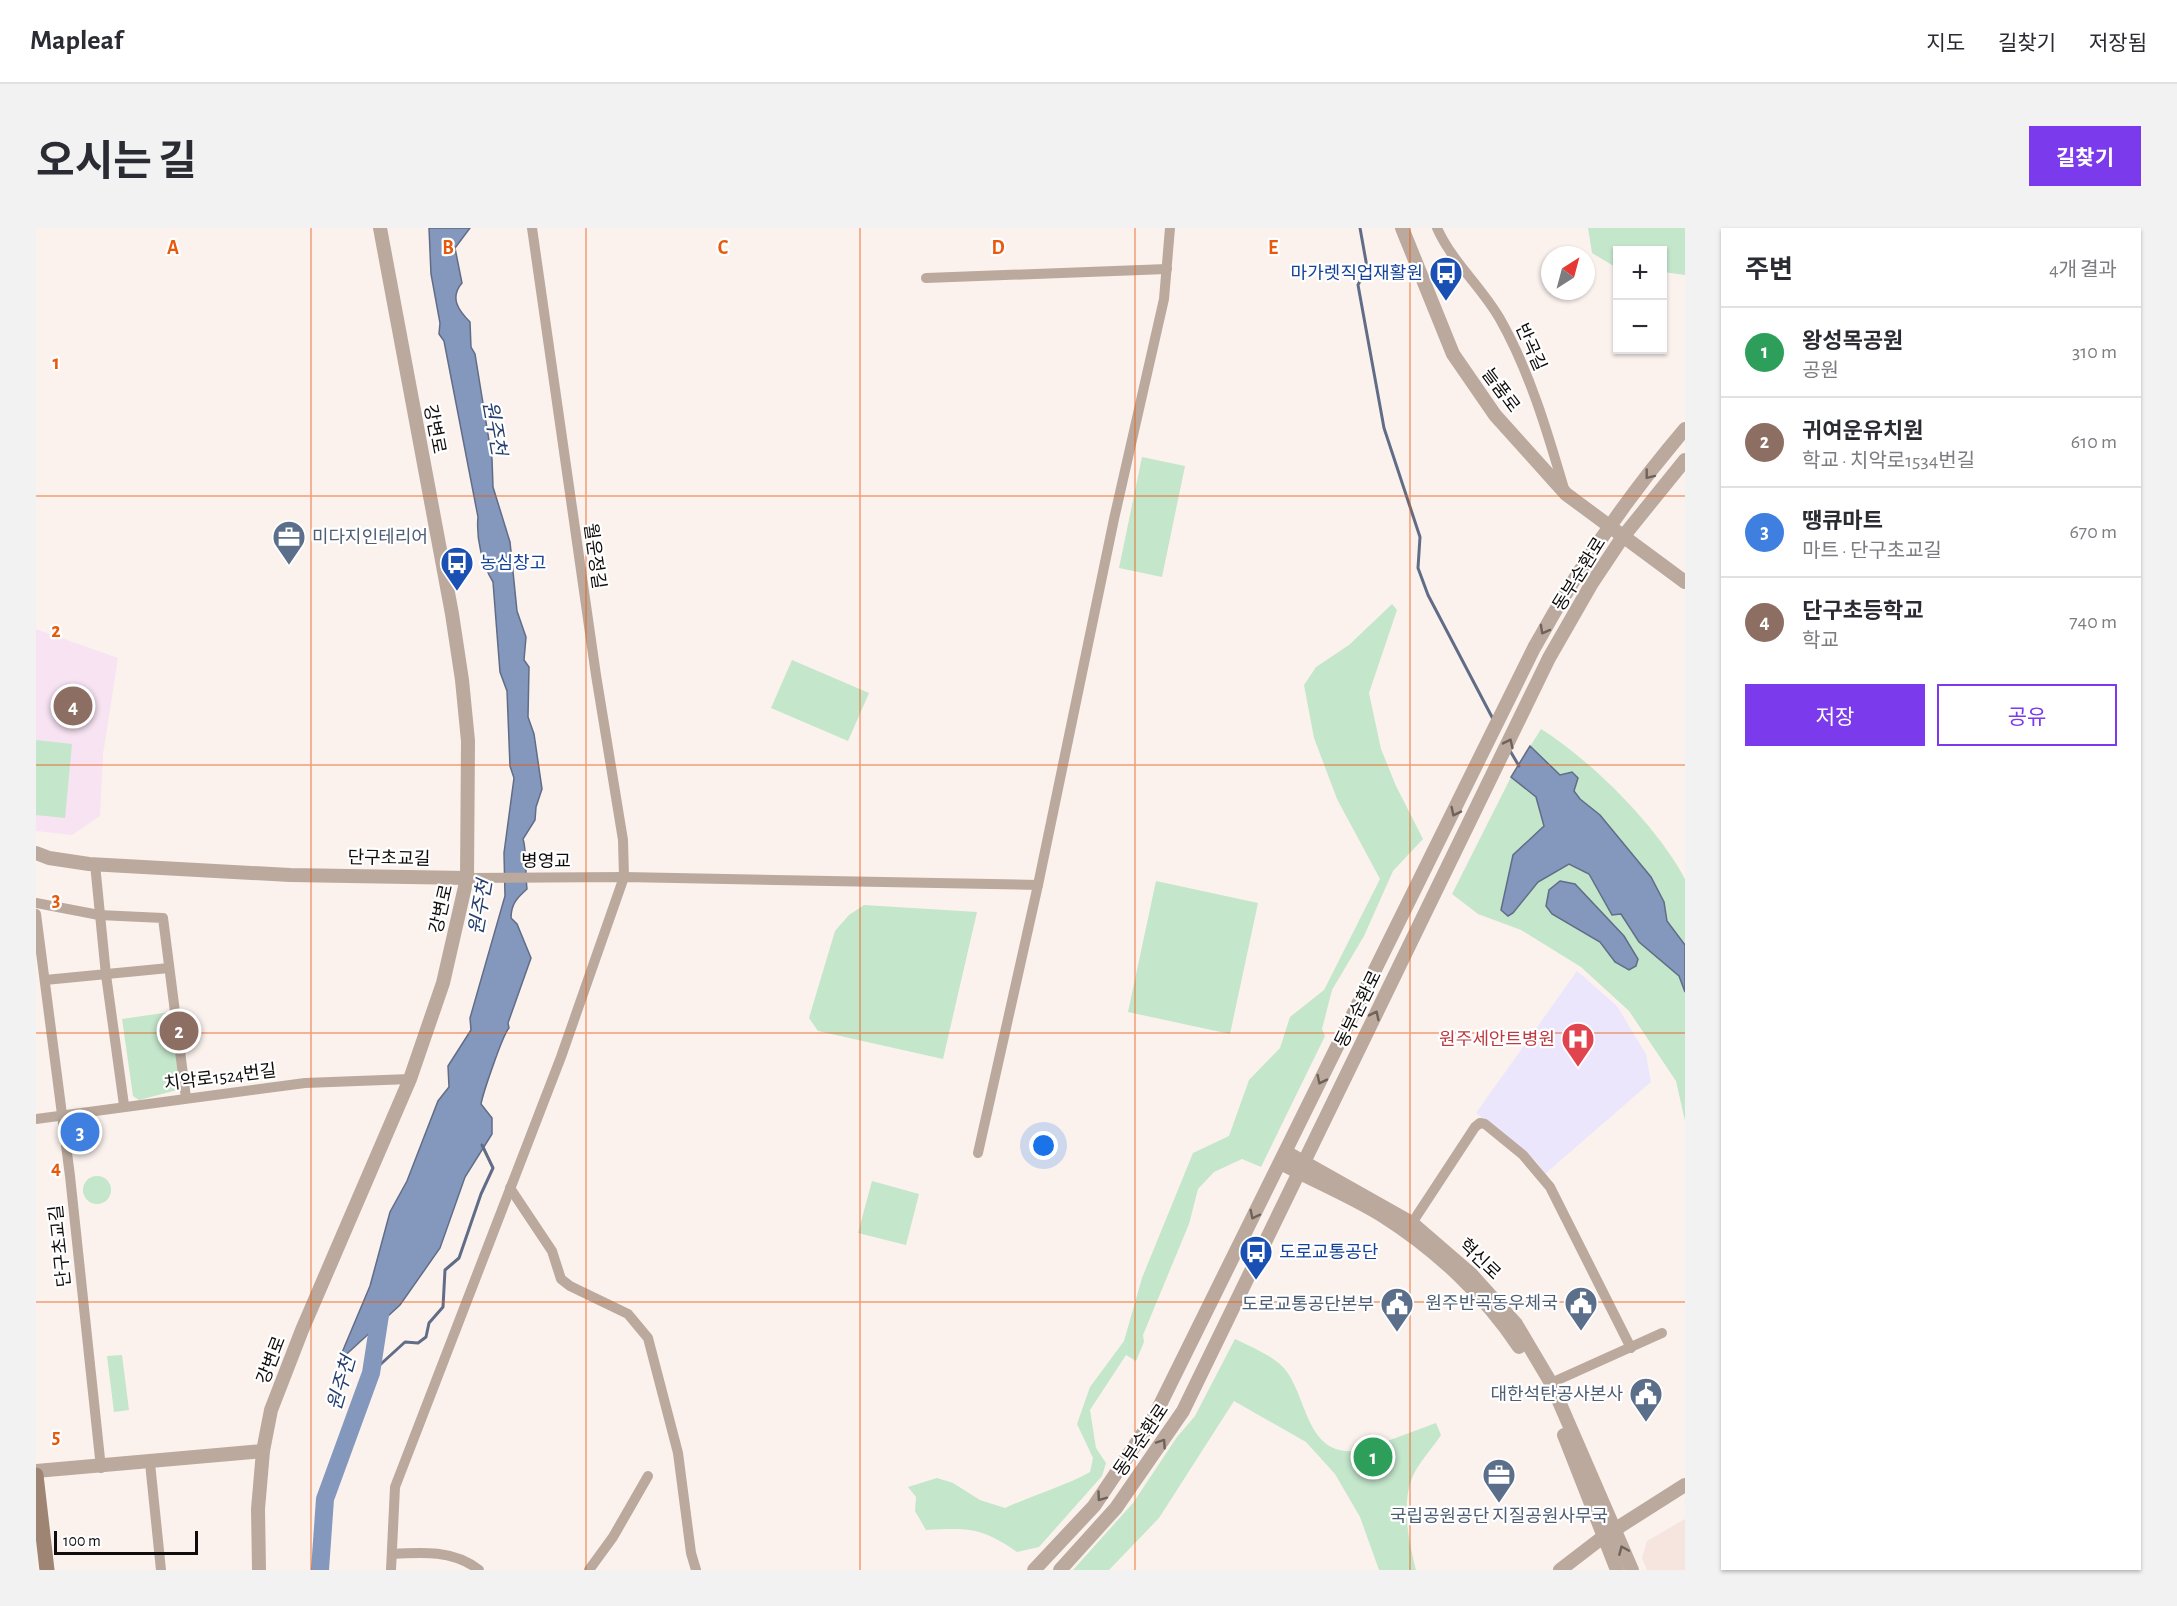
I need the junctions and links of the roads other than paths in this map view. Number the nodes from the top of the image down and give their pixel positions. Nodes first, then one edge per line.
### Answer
1 (380, 228) edge
2 (532, 228) edge
3 (1170, 228) edge
4 (1402, 228) edge
5 (1437, 228) edge
6 (1167, 269) junction
7 (926, 278) dead end
8 (1685, 429) edge
9 (1685, 460) edge
10 (1566, 494) junction
11 (1609, 527) junction
12 (1622, 538) junction
13 (1685, 582) edge
14 (40, 857) edge
15 (95, 864) junction
16 (624, 877) junction
17 (474, 878) junction
18 (1038, 885) junction
19 (36, 903) edge
20 (36, 914) edge
21 (99, 915) junction
22 (169, 968) junction
23 (106, 975) junction
24 (45, 980) junction
25 (410, 1079) junction
26 (186, 1098) junction
27 (124, 1106) junction
28 (63, 1115) junction
29 (36, 1119) edge
30 (978, 1153) dead end
31 (1283, 1158) junction
32 (1300, 1167) junction
33 (510, 1188) junction
34 (1412, 1223) junction
35 (1662, 1333) dead end
36 (1631, 1348) junction
37 (1548, 1385) junction
38 (263, 1451) junction
39 (150, 1463) junction
40 (101, 1467) junction
41 (36, 1473) edge
42 (648, 1476) dead end
43 (1685, 1485) edge
44 (1608, 1533) junction
45 (392, 1554) junction
46 (47, 1570) edge
47 (161, 1570) edge
48 (259, 1570) edge
49 (391, 1570) edge
50 (479, 1570) edge
51 (590, 1570) edge
52 (696, 1570) edge
53 (1034, 1570) edge
54 (1060, 1570) edge
55 (1560, 1570) edge
56 (1617, 1570) edge
57 (1632, 1570) edge

1 - 17 street, 강변로
2 - 16 street, 월운정길
3 - 6 street
4 - 10 street, 늘품로
5 - 10 street, 반곡길
6 - 7 street
6 - 18 street
8 -> 11 street, 동부순환로
9 - 12 street, 동부순환로
10 - 11 street, 늘품로
11 - 12 street, 늘품로
11 -> 31 street, 동부순환로
12 - 13 street, 늘품로
32 -> 12 street, 동부순환로
14 - 15 street, 단구초교길
15 - 17 street, 단구초교길
15 - 21 street
16 - 17 street, 병영교
16 - 18 street
16 - 33 street
17 - 25 street, 강변로
18 - 30 street
19 - 21 street
20 - 24 street, 단구초교길
21 - 22 street
21 - 23 street
22 - 23 street
22 - 26 street
23 - 24 street
23 - 27 street
24 - 28 street, 단구초교길
25 - 26 street, 치악로1524번길
25 - 38 street, 강변로
26 - 27 street, 치악로1524번길
27 - 28 street, 치악로1524번길
28 - 29 street, 치악로1524번길
28 - 40 street, 단구초교길
31 - 32 street
31 -> 53 street, 동부순환로
32 - 34 street, 혁신로
32 - 37 street, 혁신로
54 -> 32 street, 동부순환로
33 - 45 street
33 - 52 street
34 - 36 street
34 - 37 street, 혁신로
35 - 36 street
36 - 37 street
37 - 44 street, 혁신로
38 - 39 street
38 - 48 street, 강변로
39 - 40 street
39 - 47 street
40 - 41 street
41 - 46 main road
42 - 51 street
43 - 44 street
44 - 55 street
44 - 56 street, 혁신로
57 -> 44 street, 혁신로
45 - 49 street
45 - 50 street

